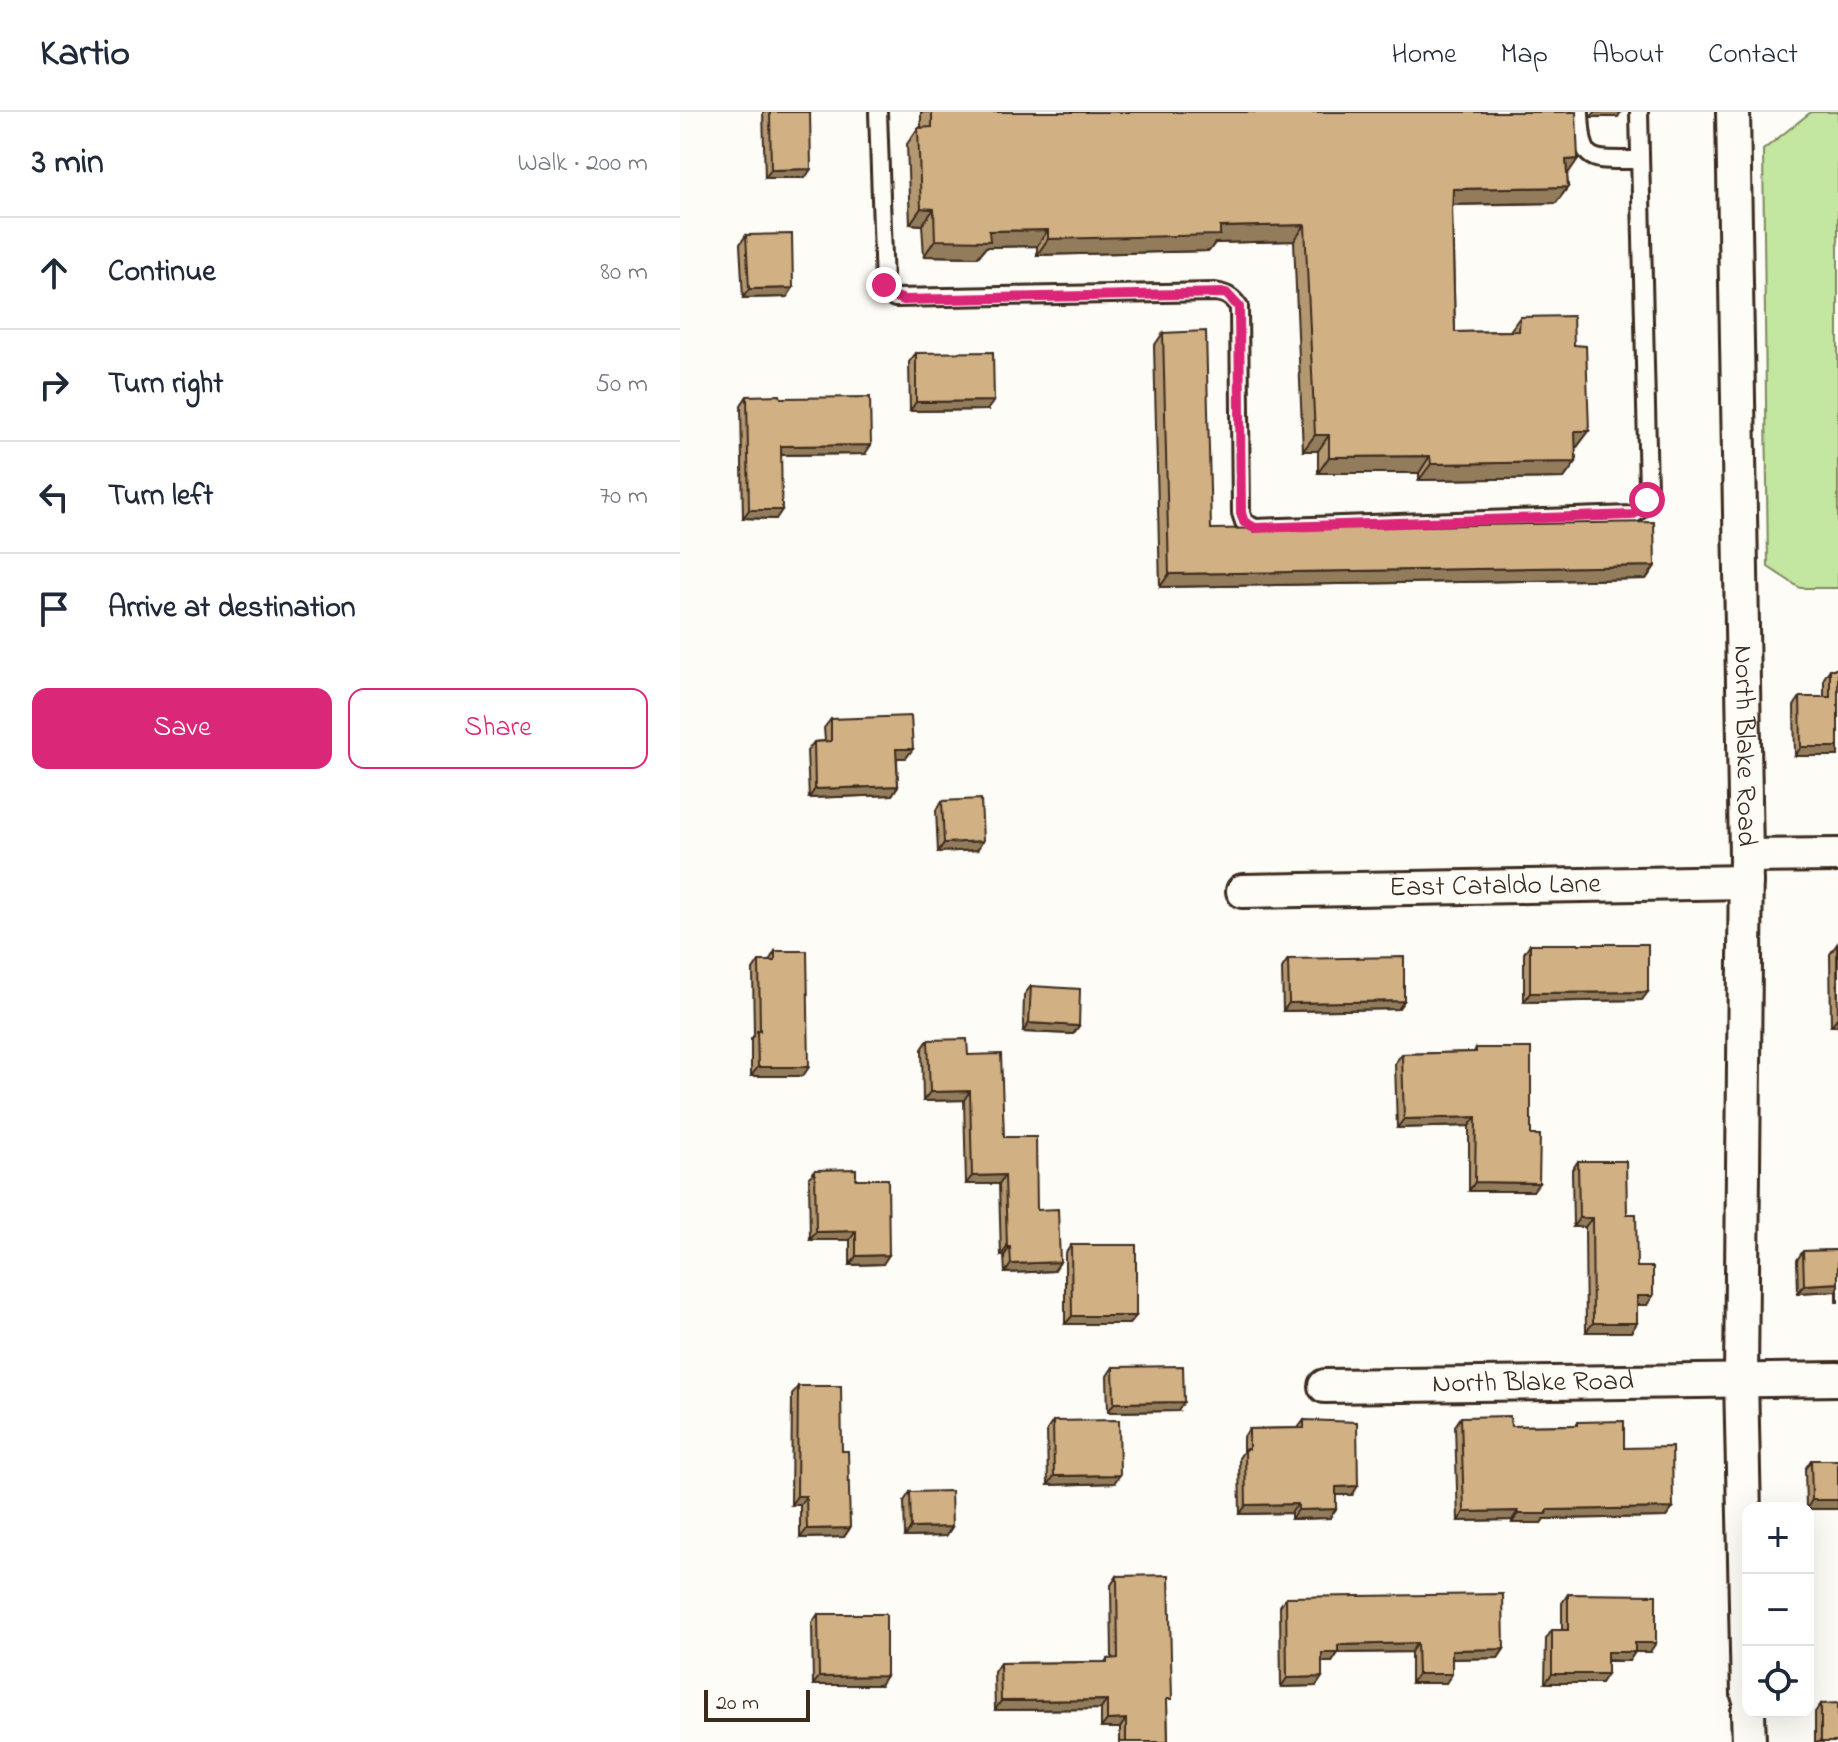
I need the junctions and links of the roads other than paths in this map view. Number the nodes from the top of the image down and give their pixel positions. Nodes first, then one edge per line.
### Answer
1 (878, 112) edge
2 (1580, 112) edge
3 (1639, 112) edge
4 (1733, 112) edge
5 (1640, 160) junction
6 (1838, 855) edge
7 (1746, 869) junction
8 (1243, 891) dead end
9 (1741, 1379) junction
10 (1838, 1379) edge
11 (1325, 1386) dead end
12 (1747, 1646) edge
13 (1748, 1718) edge
14 (1749, 1742) edge

1 - 5 lane
2 - 5 lane
3 - 5 lane
4 - 7 street, North Blake Road
6 - 7 street, East Cataldo Lane
7 - 8 street, East Cataldo Lane
7 - 9 street, North Blake Road
9 - 10 street
9 - 11 street, North Blake Road
9 - 12 street, North Blake Road
13 - 14 street

